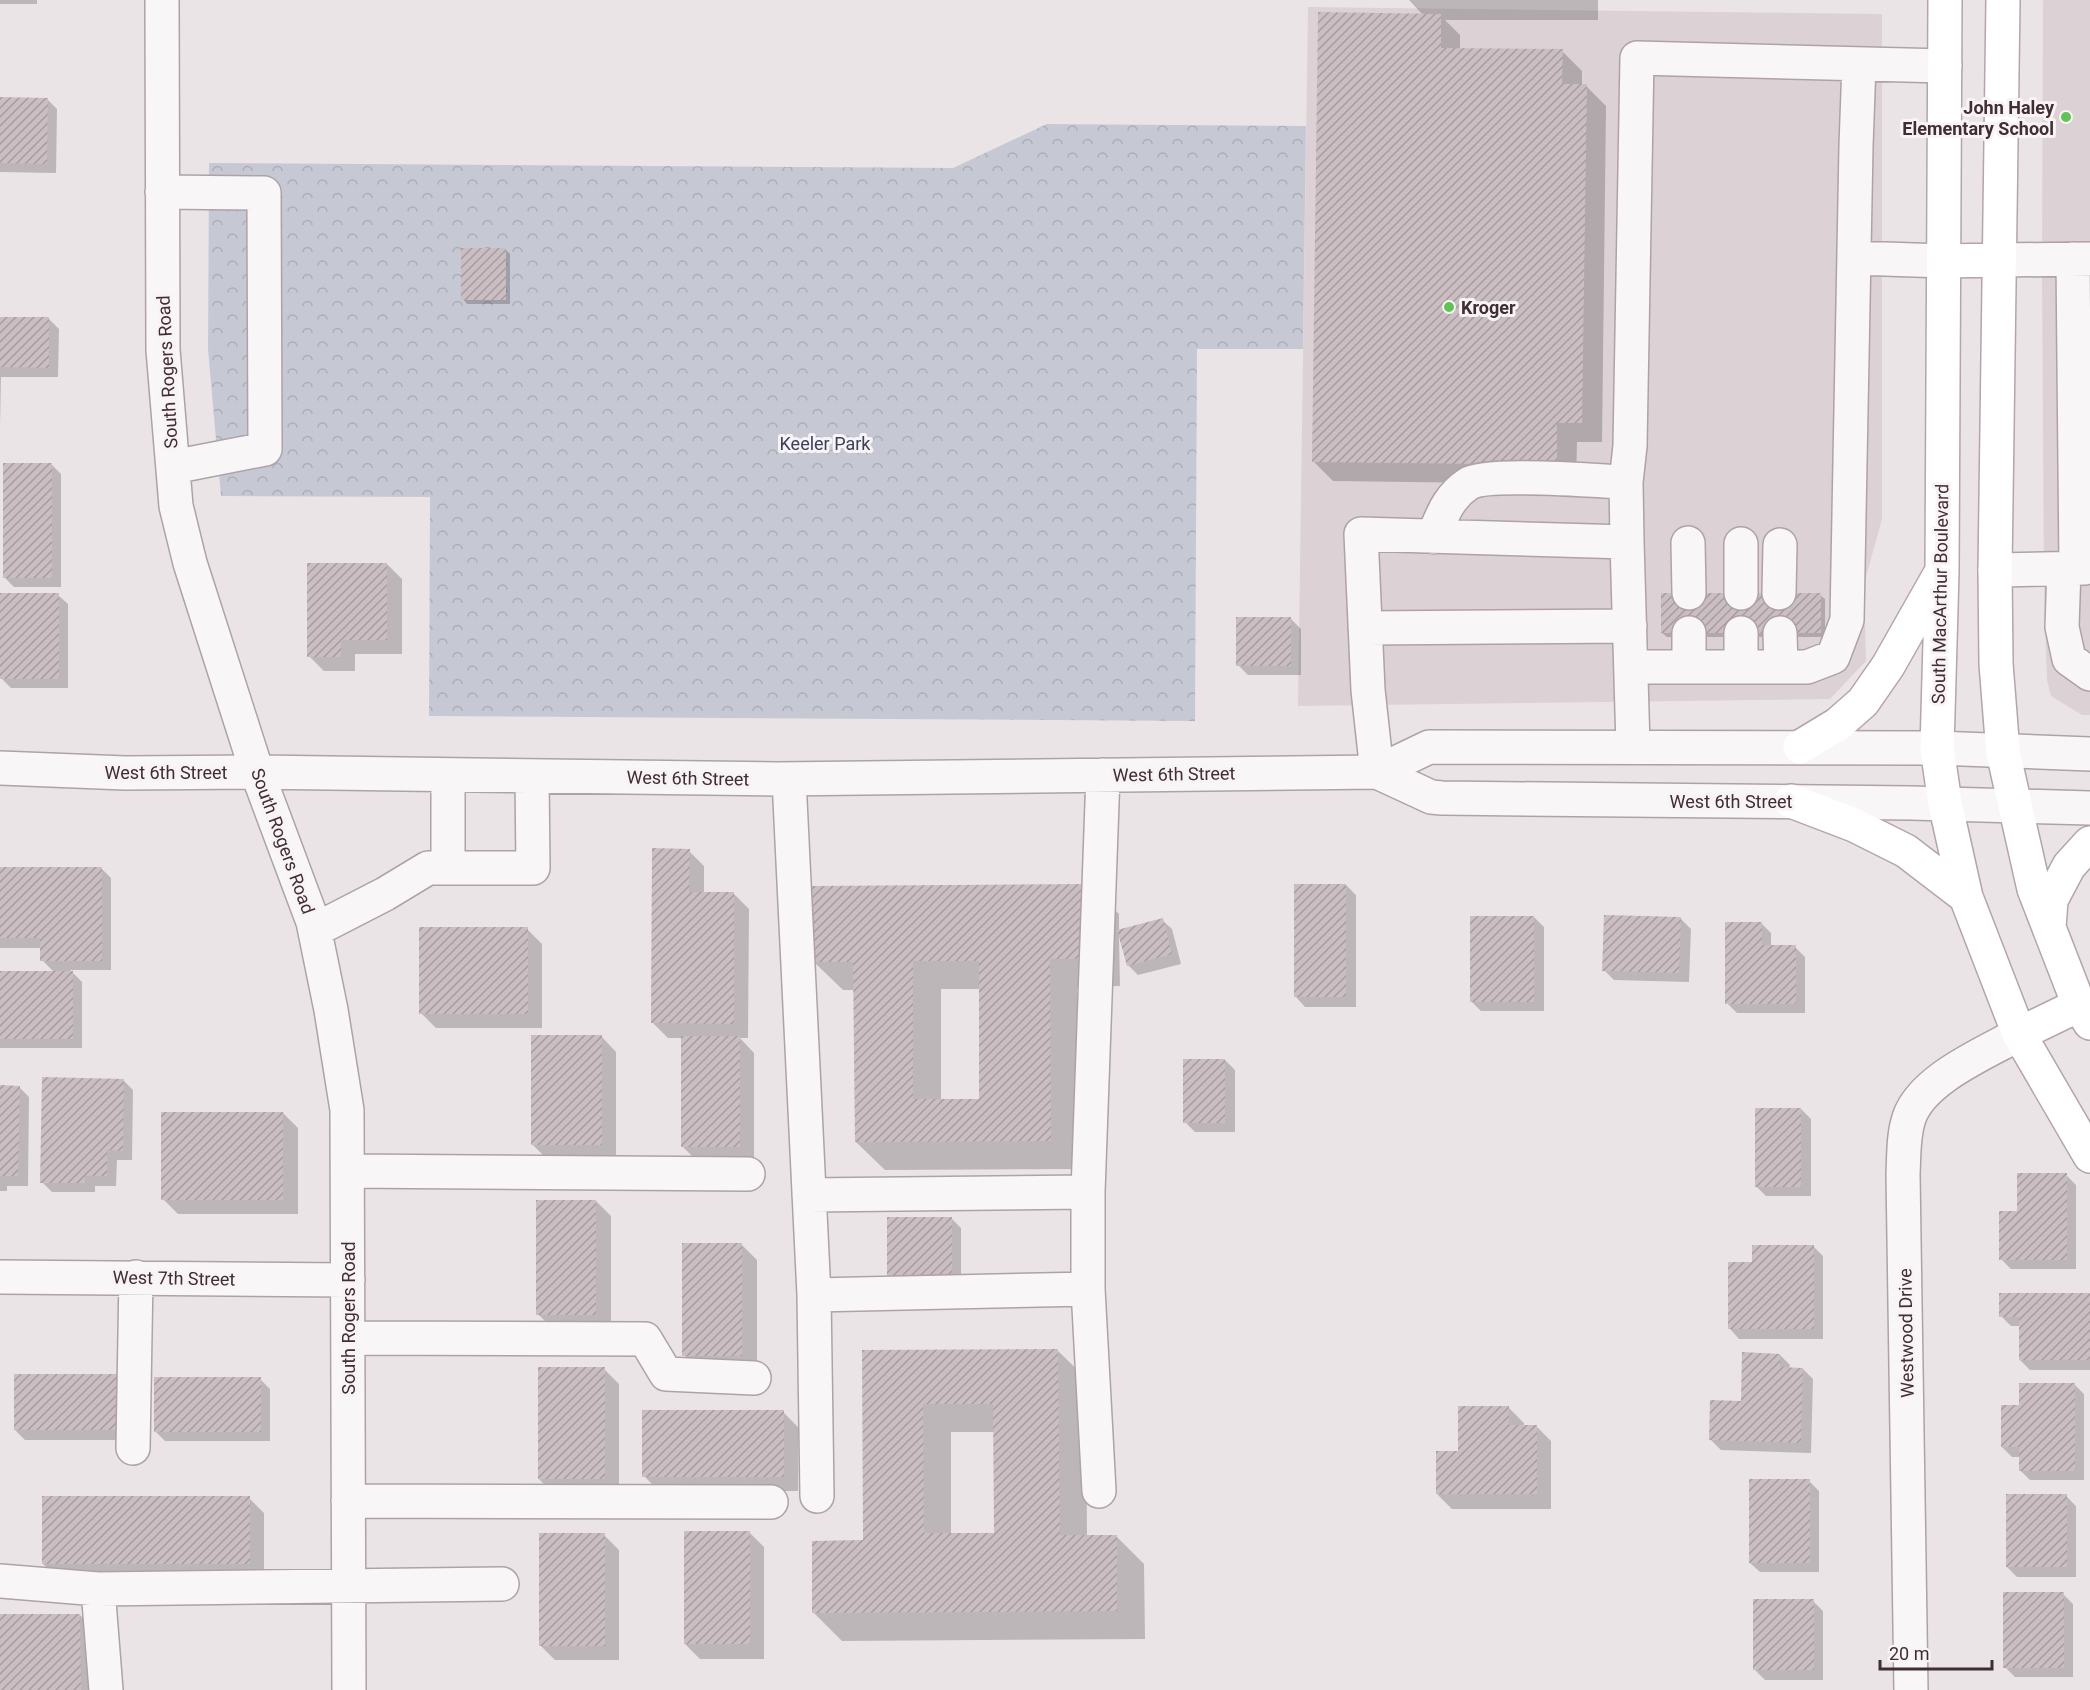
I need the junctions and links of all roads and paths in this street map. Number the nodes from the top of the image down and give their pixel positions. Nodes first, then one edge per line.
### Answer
1 (162, 0) edge
2 (1945, 0) edge
3 (2003, 0) edge
4 (1859, 64) junction
5 (1945, 66) junction
6 (162, 192) junction
7 (1855, 258) junction
8 (2082, 259) edge
9 (1999, 260) junction
10 (1944, 261) junction
11 (173, 467) junction
12 (1626, 482) junction
13 (1433, 537) junction
14 (1628, 542) junction
15 (1688, 543) dead end
16 (1741, 544) dead end
17 (1780, 545) dead end
18 (2077, 568) edge
19 (1995, 570) junction
20 (1942, 572) junction
21 (1689, 593) dead end
22 (1741, 593) dead end
23 (1779, 593) dead end
24 (1630, 626) junction
25 (1365, 628) junction
26 (1689, 633) dead end
27 (1741, 633) dead end
28 (1780, 633) dead end
29 (1631, 667) junction
30 (1689, 667) junction
31 (1741, 667) junction
32 (1781, 667) junction
33 (2090, 674) edge
34 (1633, 746) junction
35 (1800, 747) junction
36 (1937, 748) junction
37 (2003, 752) junction
38 (2090, 754) edge
39 (0, 768) edge
40 (256, 772) junction
41 (1377, 772) junction
42 (448, 775) junction
43 (1103, 775) junction
44 (532, 776) junction
45 (789, 779) junction
46 (1791, 801) junction
47 (1945, 803) junction
48 (2017, 807) junction
49 (2090, 808) edge
50 (2090, 843) edge
51 (448, 868) junction
52 (1966, 897) junction
53 (2049, 928) junction
54 (315, 930) junction
55 (2084, 1014) edge
56 (2019, 1034) junction
57 (2090, 1156) edge
58 (348, 1171) junction
59 (748, 1174) dead end
60 (1088, 1192) junction
61 (809, 1195) junction
62 (0, 1277) edge
63 (136, 1277) junction
64 (348, 1280) junction
65 (1088, 1288) junction
66 (814, 1295) junction
67 (348, 1338) junction
68 (754, 1378) dead end
69 (133, 1448) dead end
70 (1099, 1491) dead end
71 (817, 1496) dead end
72 (348, 1500) junction
73 (771, 1502) dead end
74 (0, 1581) edge
75 (502, 1584) dead end
76 (349, 1587) junction
77 (98, 1589) junction
78 (106, 1690) edge
79 (349, 1690) edge
80 (1911, 1690) edge

1 - 6 street, South Rogers Road
2 - 5 main road, South MacArthur Boulevard
3 - 9 main road
4 - 5 street
4 - 7 street
4 - 12 street
5 - 10 main road, South MacArthur Boulevard
6 - 11 street, South Rogers Road
6 - 11 street
7 - 10 street
7 - 32 street
8 - 9 street
8 - 18 street
9 - 10 main road
9 - 19 main road
10 - 20 main road, South MacArthur Boulevard
11 - 40 street, South Rogers Road
12 - 13 street
12 - 14 street
13 - 14 street
13 - 25 street
14 - 24 street
15 - 21 street
16 - 22 street
17 - 23 street
18 - 19 street
18 - 33 street
19 - 37 main road
20 - 35 main road
20 - 36 main road, South MacArthur Boulevard
24 - 25 street
24 - 29 street
25 - 41 street
26 - 30 street
27 - 31 street
28 - 32 street
29 - 30 street
29 - 34 street
30 - 31 street
31 - 32 street
34 - 35 street, West 6th Street
34 - 41 street, West 6th Street
35 - 36 street, West 6th Street
36 - 37 street, West 6th Street
36 - 47 main road, South MacArthur Boulevard
37 - 38 street, West 6th Street
37 - 48 main road
39 - 40 street, West 6th Street
40 - 42 street, West 6th Street
40 - 54 street, South Rogers Road
41 - 43 street, West 6th Street
41 - 46 street, West 6th Street
42 - 44 street, West 6th Street
42 - 51 street
43 - 45 street, West 6th Street
43 - 60 street
44 - 45 street, West 6th Street
44 - 51 street
45 - 61 street
46 - 47 street, West 6th Street
46 - 52 main road
47 - 48 street, West 6th Street
47 - 52 main road, South MacArthur Boulevard
48 - 49 street, West 6th Street
48 - 53 main road
50 - 53 main road
51 - 54 street
52 - 56 main road, South MacArthur Boulevard
53 - 55 main road
54 - 58 street, South Rogers Road
55 - 56 main road
56 - 57 main road, South MacArthur Boulevard
56 - 80 street, Westwood Drive
58 - 59 street
58 - 64 street, South Rogers Road
60 - 61 street
60 - 65 street
61 - 66 street
62 - 63 street, West 7th Street
63 - 64 street, West 7th Street
63 - 69 street
64 - 67 street, South Rogers Road
65 - 66 street
65 - 70 street
66 - 71 street
67 - 68 street
67 - 72 street, South Rogers Road
72 - 73 street
72 - 76 street, South Rogers Road
74 - 77 street
75 - 76 street
76 - 77 street
76 - 79 street, South Rogers Road
77 - 78 street

